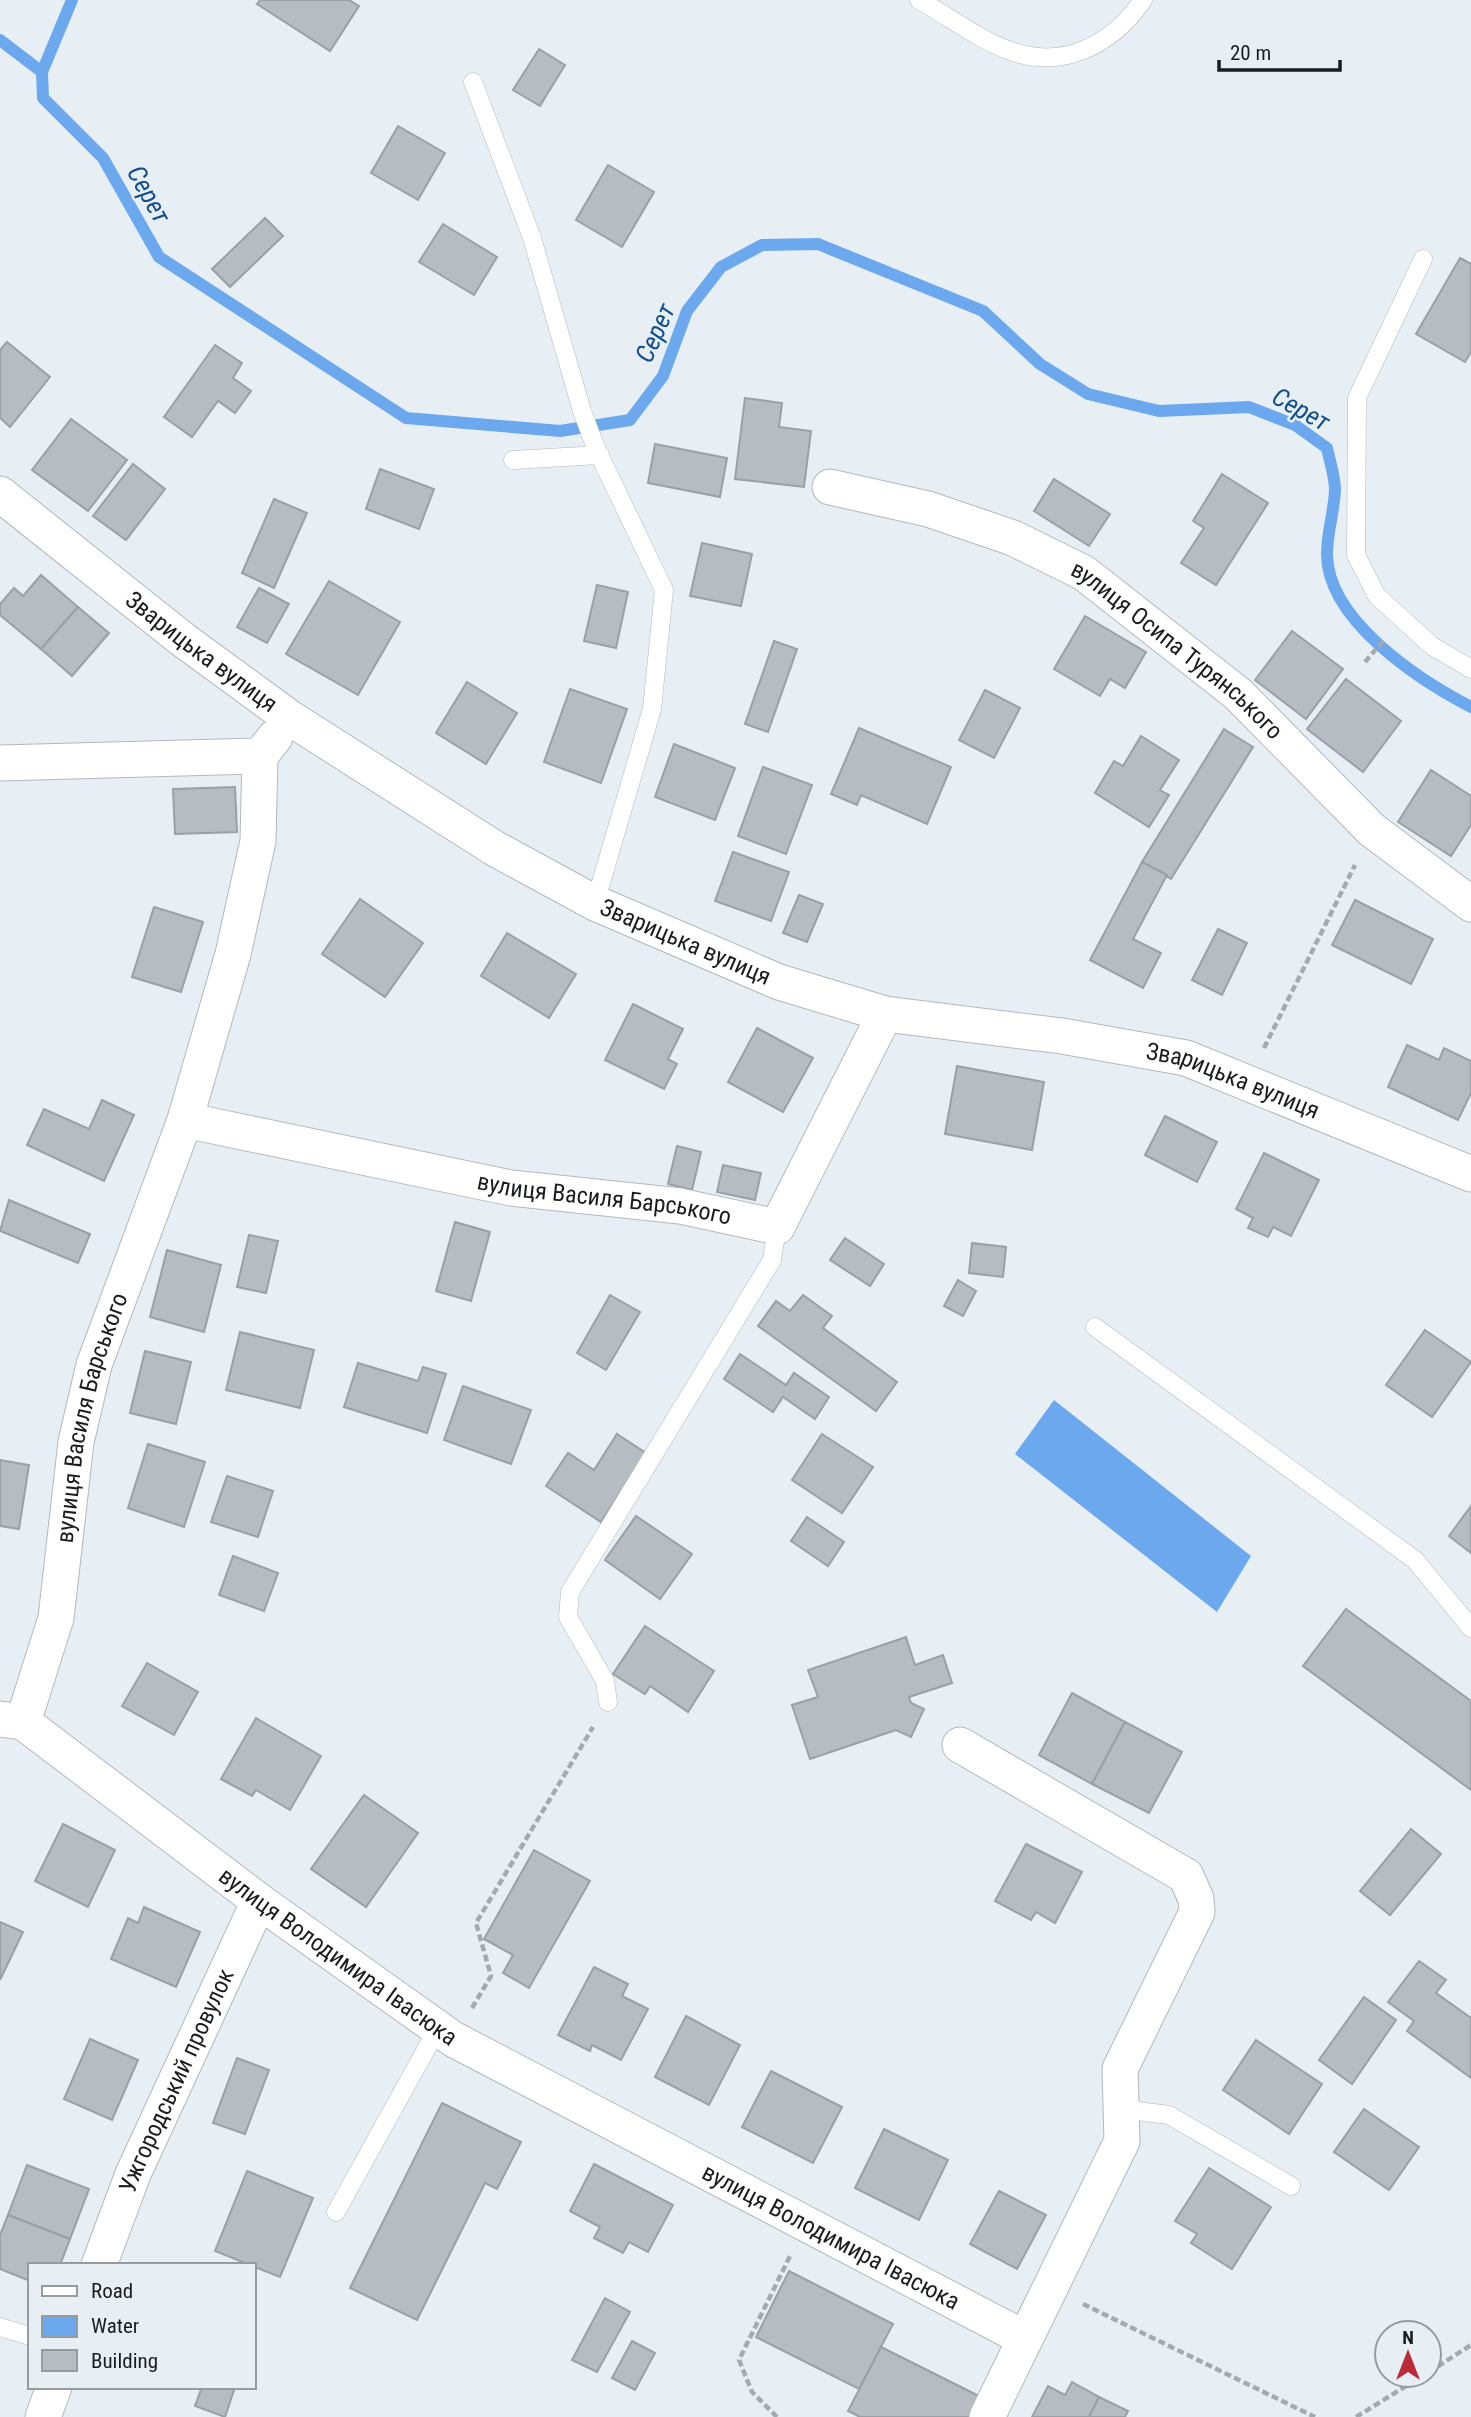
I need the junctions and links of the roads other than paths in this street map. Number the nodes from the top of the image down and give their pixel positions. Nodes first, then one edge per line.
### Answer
1 (919, 0) edge
2 (1143, 0) edge
3 (473, 82) dead end
4 (1423, 258) dead end
5 (598, 451) junction
6 (513, 460) dead end
7 (830, 487) dead end
8 (0, 494) edge
9 (1471, 669) edge
10 (290, 718) junction
11 (260, 756) junction
12 (0, 763) edge
13 (595, 903) junction
14 (1471, 904) edge
15 (885, 1014) junction
16 (185, 1120) junction
17 (1471, 1174) edge
18 (777, 1227) junction
19 (1095, 1327) dead end
20 (1471, 1628) edge
21 (608, 1702) road end
22 (12, 1720) edge
23 (960, 1745) dead end
24 (259, 1901) junction
25 (446, 2033) junction
26 (1121, 2109) junction
27 (1291, 2186) dead end
28 (336, 2212) dead end
29 (100, 2263) edge
30 (0, 2327) edge
31 (28, 2335) edge
32 (1024, 2338) junction
33 (53, 2389) edge
34 (43, 2417) edge
35 (987, 2417) edge

1 - 2 lane
3 - 5 lane
4 - 9 lane
5 - 6 lane
5 - 13 lane
7 - 14 street, вулиця Осипа Турянського
8 - 10 street, Зварицька вулиця
10 - 11 street
10 - 13 street, Зварицька вулиця
11 - 12 street
11 - 16 street, вулиця Василя Барського
13 - 15 street, Зварицька вулиця
15 - 17 street, Зварицька вулиця
15 - 18 street
16 - 18 street, вулиця Василя Барського
16 - 22 street, вулиця Василя Барського
18 - 21 lane
19 - 20 lane
22 - 24 street, вулиця Володимира Івасюка
23 - 26 street
24 - 25 street, вулиця Володимира Івасюка
24 - 29 street, Ужгородський провулок
25 - 28 lane
25 - 32 street, вулиця Володимира Івасюка
26 - 27 lane
26 - 32 street
30 - 31 lane
32 - 35 street
33 - 34 street

